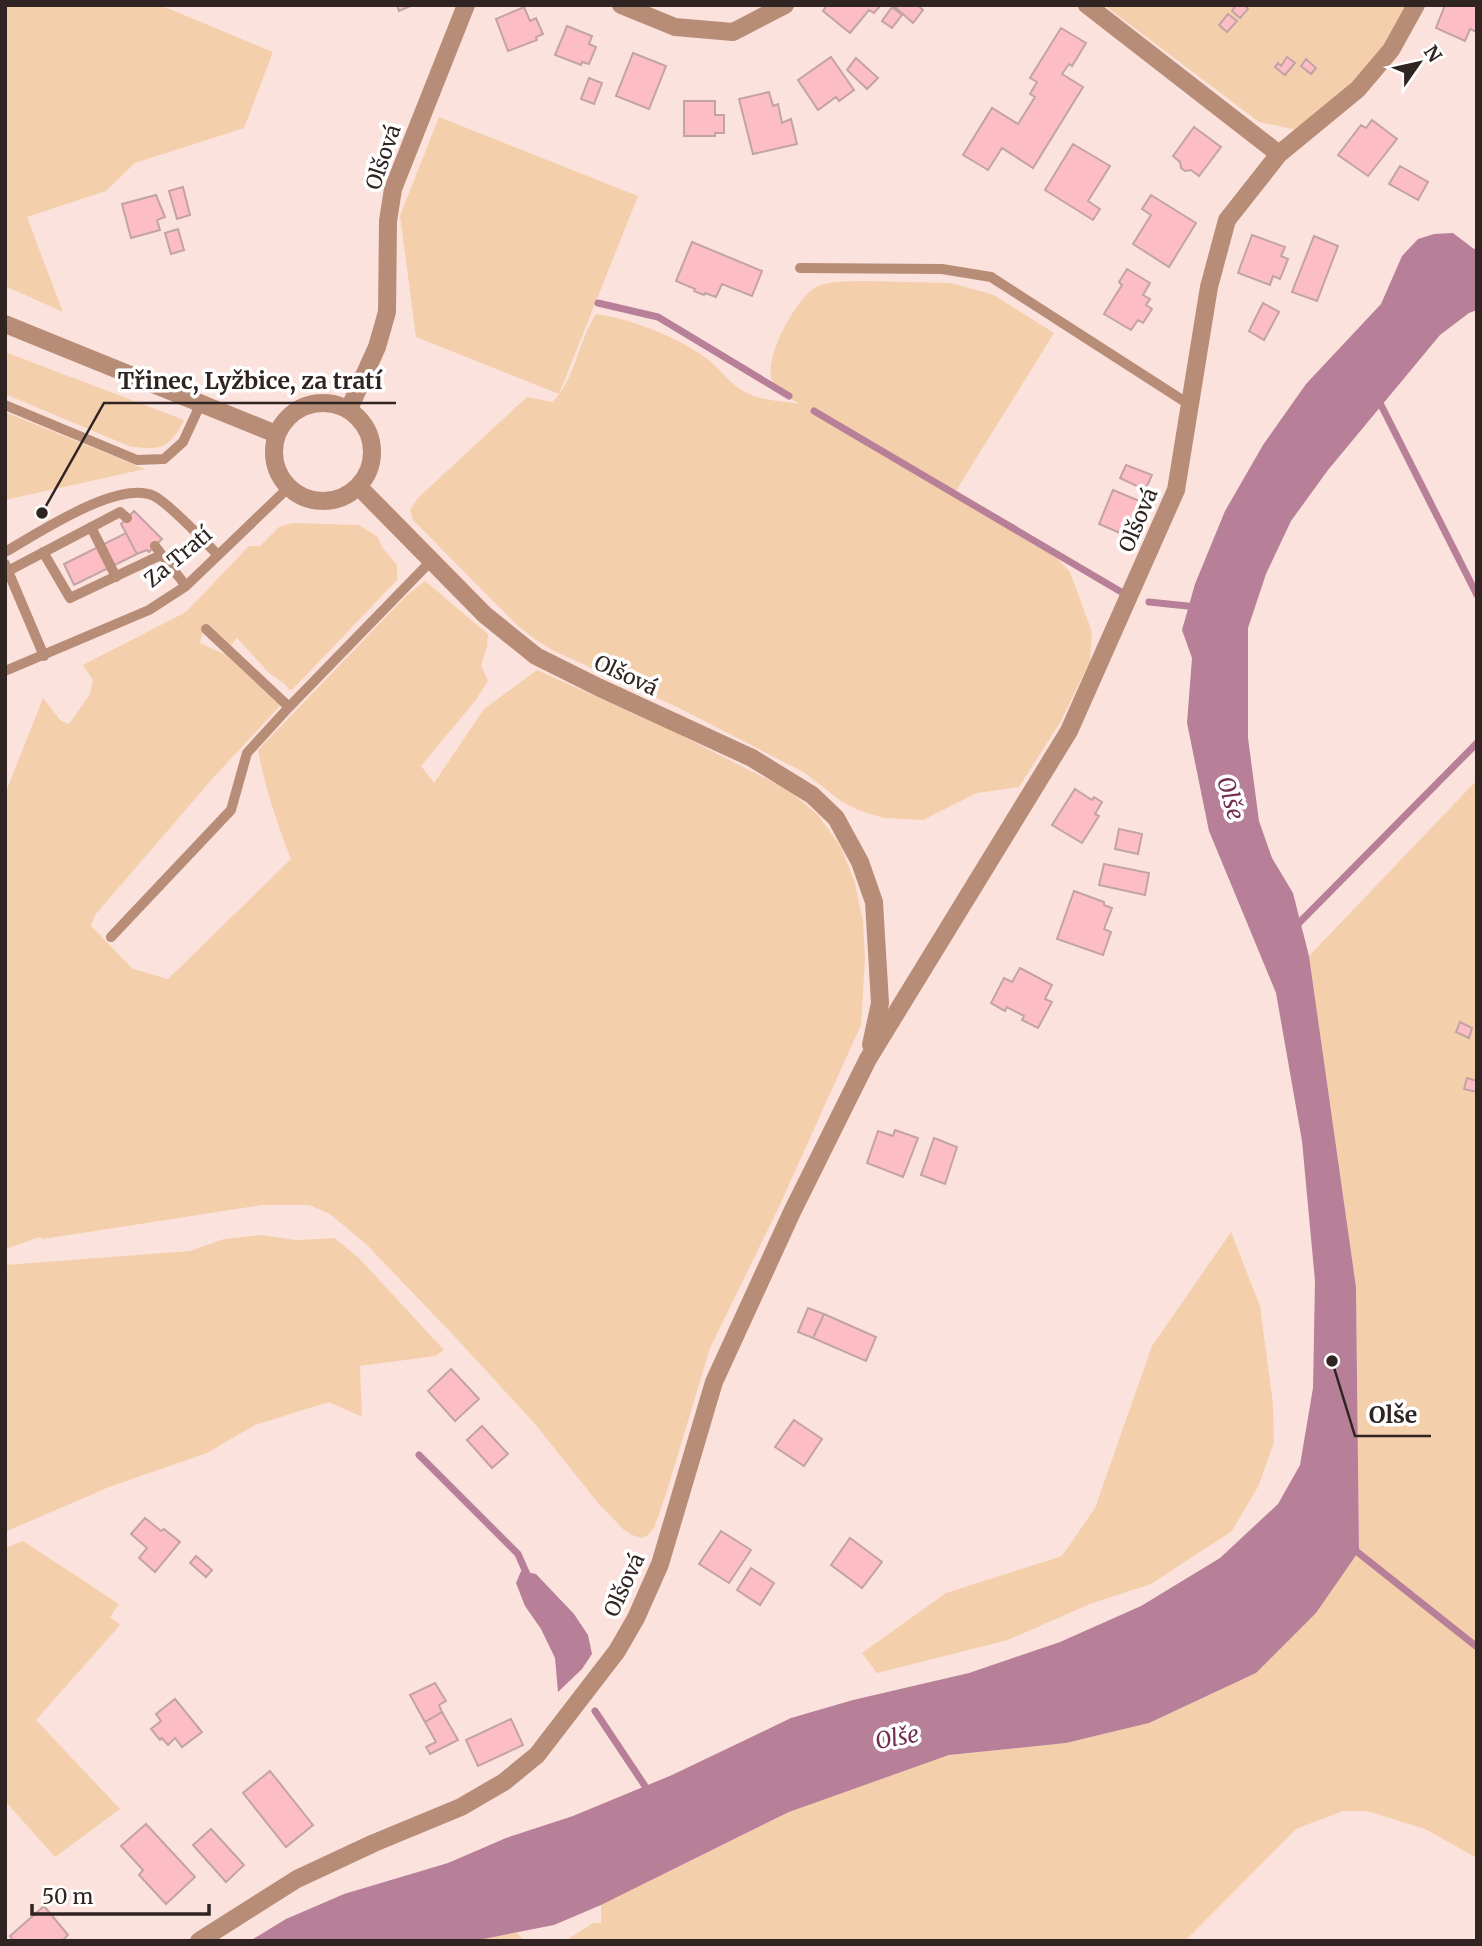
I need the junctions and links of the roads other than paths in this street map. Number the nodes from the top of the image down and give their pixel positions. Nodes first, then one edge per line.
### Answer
1 (466, 5) edge
2 (621, 5) edge
3 (785, 5) edge
4 (1087, 5) edge
5 (1416, 5) edge
6 (1279, 154) junction
7 (800, 268) dead end
8 (5, 324) edge
9 (201, 402) junction
10 (5, 405) edge
11 (1190, 405) junction
12 (349, 409) junction
13 (276, 434) junction
14 (288, 488) junction
15 (359, 488) junction
16 (127, 518) dead end
17 (92, 527) junction
18 (5, 552) edge
19 (43, 552) junction
20 (218, 555) junction
21 (432, 561) junction
22 (7, 567) edge
23 (116, 577) junction
24 (186, 586) junction
25 (206, 629) dead end
26 (44, 656) junction
27 (5, 671) edge
28 (289, 707) junction
29 (111, 937) dead end
30 (868, 1059) junction
31 (199, 1941) edge

1 - 12 street, Olšová
2 - 3 street
4 - 6 street
5 - 6 street, Olšová
6 - 11 street, Olšová
7 - 11 lane
8 - 9 street
9 - 10 lane
9 - 13 street
11 - 30 street, Olšová
12 - 13 street
12 - 15 street
13 - 14 street
14 - 15 street
14 - 20 lane, Za Tratí
15 - 21 street, Olšová
16 - 17 lane
17 - 19 lane
17 - 23 lane
18 - 20 lane
19 - 22 lane
19 - 23 lane
20 - 24 lane, Za Tratí
21 - 28 lane
21 - 30 street, Olšová
22 - 26 lane
23 - 24 lane
24 - 26 lane, Za Tratí
25 - 28 lane
26 - 27 lane, Za Tratí
28 - 29 lane
30 - 31 street, Olšová

